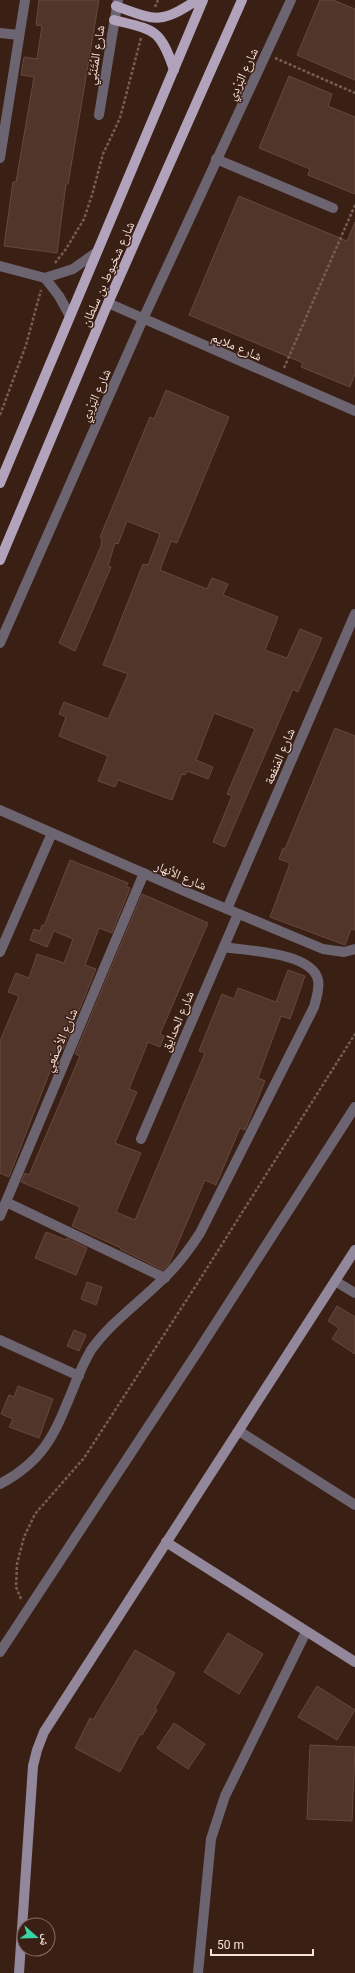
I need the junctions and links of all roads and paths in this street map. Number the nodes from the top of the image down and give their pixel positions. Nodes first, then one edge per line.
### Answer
1 (25, 0) edge
2 (158, 0) edge
3 (197, 0) edge
4 (203, 0) edge
5 (242, 0) edge
6 (291, 0) edge
7 (117, 3) edge
8 (114, 20) junction
9 (146, 22) junction
10 (0, 33) edge
11 (19, 35) junction
12 (266, 54) junction
13 (174, 70) junction
14 (355, 93) edge
15 (99, 115) dead end
16 (110, 138) dead end
17 (0, 158) edge
18 (216, 159) junction
19 (355, 205) edge
20 (333, 208) dead end
21 (97, 252) junction
22 (0, 266) edge
23 (44, 278) junction
24 (108, 303) junction
25 (70, 316) junction
26 (143, 319) junction
27 (280, 378) junction
28 (355, 411) edge
29 (0, 483) edge
30 (0, 560) edge
31 (355, 614) edge
32 (0, 643) edge
33 (0, 810) edge
34 (52, 833) junction
35 (144, 873) junction
36 (227, 909) junction
37 (238, 914) junction
38 (224, 947) junction
39 (355, 949) edge
40 (0, 952) edge
41 (355, 1034) edge
42 (355, 1107) edge
43 (140, 1139) dead end
44 (6, 1202) junction
45 (0, 1216) edge
46 (355, 1250) edge
47 (165, 1278) junction
48 (335, 1281) junction
49 (355, 1293) edge
50 (0, 1340) edge
51 (78, 1376) junction
52 (239, 1431) junction
53 (0, 1484) edge
54 (355, 1505) edge
55 (166, 1542) junction
56 (29, 1609) junction
57 (306, 1632) junction
58 (0, 1652) edge
59 (355, 1662) edge
60 (19, 1973) edge
61 (198, 1973) edge

1 - 11 street
2 - 9 path
3 - 9 main road
4 - 13 main road, شارع شخبوط بن سلطان
5 - 24 main road, شارع شخبوط بن سلطان
6 - 12 street, شارع البَرْدِي
7 - 8 street, شارع المُتَنَبِّي
7 - 9 main road
8 - 9 main road
8 - 15 street, شارع المُتَنَبِّي
9 - 13 main road
9 - 16 path
10 - 11 street
11 - 17 street
12 - 14 path
12 - 18 street, شارع البَرْدِي
13 - 21 main road, شارع شخبوط بن سلطان
18 - 20 street
18 - 26 street, شارع البَرْدِي
19 - 27 path
21 - 23 street
21 - 25 main road, شارع شخبوط بن سلطان
22 - 23 street
23 - 25 street
24 - 26 street, شارع ملايم
24 - 30 main road, شارع شخبوط بن سلطان
25 - 29 main road, شارع شخبوط بن سلطان
26 - 27 street, شارع ملايم
26 - 32 street, شارع البَرْدِي
27 - 28 street, شارع ملايم
31 - 36 street, شارع المَنفعة
33 - 34 street, شارع الأنهار
34 - 35 street, شارع الأنهار
34 - 40 street
35 - 36 street, شارع الأنهار
35 - 44 street, شارع الأصمَعِي
36 - 37 street, شارع الأنهار
37 - 38 street, شارع الحدايق
37 - 39 street, شارع الأنهار
38 - 43 street, شارع الحدايق
38 - 47 street
41 - 56 path
42 - 56 street
44 - 45 street, شارع الأصمَعِي
44 - 47 street
46 - 48 street
47 - 51 street
48 - 49 street
48 - 52 street
50 - 51 street
51 - 53 street
52 - 54 street
52 - 55 street
55 - 57 street
55 - 60 street
56 - 58 street
57 - 59 street
57 - 61 street

